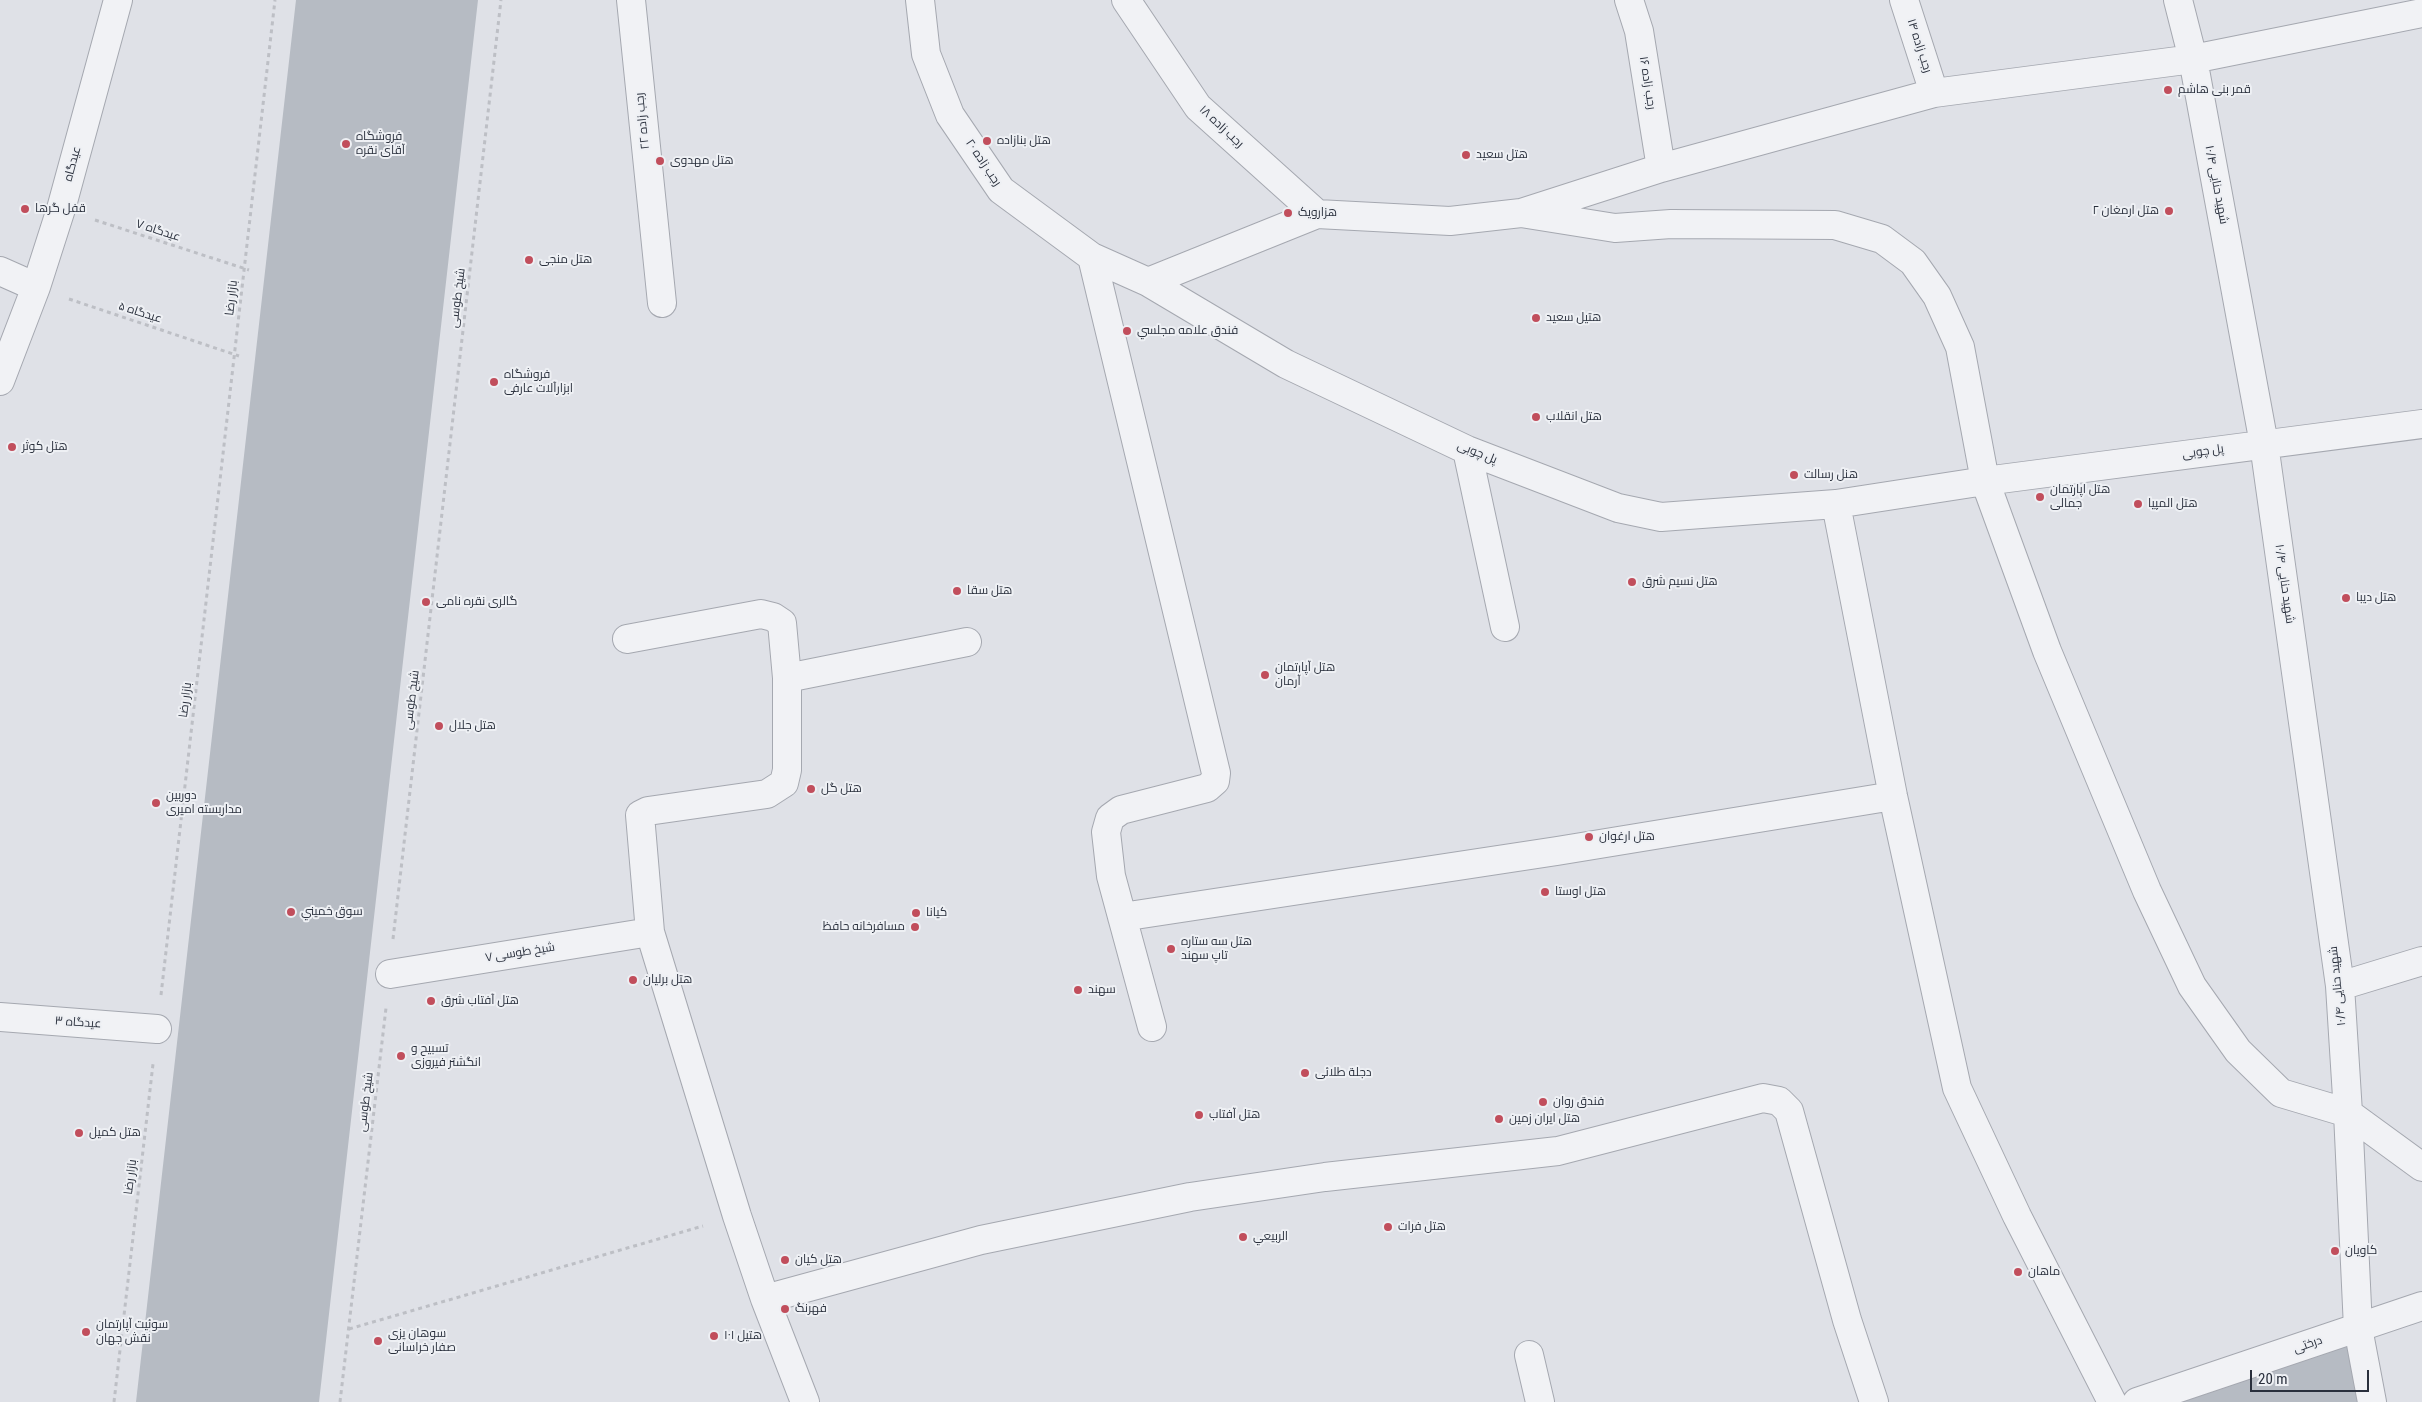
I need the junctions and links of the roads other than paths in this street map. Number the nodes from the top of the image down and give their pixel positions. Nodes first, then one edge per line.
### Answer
1 (118, 0) edge
2 (631, 0) edge
3 (920, 0) edge
4 (1126, 0) edge
5 (1630, 0) edge
6 (1904, 0) edge
7 (2178, 0) edge
8 (2416, 9) edge
9 (2193, 60) junction
10 (1934, 93) junction
11 (1661, 168) junction
12 (1521, 212) junction
13 (1316, 214) junction
14 (1092, 257) junction
15 (0, 272) edge
16 (1148, 282) junction
17 (36, 288) junction
18 (662, 303) dead end
19 (0, 381) edge
20 (2422, 424) edge
21 (2264, 444) junction
22 (1467, 450) junction
23 (1985, 481) junction
24 (1836, 504) junction
25 (1505, 627) dead end
26 (627, 639) dead end
27 (967, 642) dead end
28 (787, 678) junction
29 (1894, 796) junction
30 (1122, 916) junction
31 (650, 932) junction
32 (2422, 961) edge
33 (390, 974) road end
34 (2340, 986) junction
35 (0, 1017) edge
36 (1152, 1027) dead end
37 (157, 1029) road end
38 (2348, 1113) junction
39 (2422, 1167) edge
40 (765, 1299) junction
41 (2422, 1306) edge
42 (2358, 1328) junction
43 (1529, 1355) dead end
44 (805, 1402) edge
45 (1540, 1402) edge
46 (1874, 1402) edge
47 (2112, 1402) edge
48 (2137, 1402) edge
49 (2372, 1402) edge

1 - 17 street, عیدگاه
2 - 18 street, رجب زاده ۲۲
3 - 14 street, رجب زاده ۲۰
4 - 13 street, رجب زاده ۱۸
5 - 11 street, رجب زاده ۱۶
6 - 10 street, رجب زاده ۱۴
7 - 9 street, شهید حنایی ۱۰/۴
8 - 9 street
9 - 10 street
9 - 21 street, شهید حنایی ۱۰/۴
10 - 11 street
11 - 12 street
12 - 13 street
12 - 23 street
13 - 16 street
14 - 16 street, رجب زاده ۲۰
14 - 30 street
15 - 17 street
16 - 22 street, پل چوبی
17 - 19 street, عیدگاه
20 - 21 street, پل چوبی
21 - 23 street, پل چوبی
21 - 34 street, شهید حنایی ۱۰/۴
22 - 24 street, پل چوبی
22 - 25 street
23 - 24 street, پل چوبی
23 - 38 street
24 - 29 street
26 - 28 street
27 - 28 street
28 - 31 street
29 - 30 street
29 - 47 street
30 - 36 street
31 - 33 street, شیخ طوسی ۷
31 - 40 street
32 - 34 street
34 - 38 street, شهید حنایی ۱۰/۴
35 - 37 street, عیدگاه ۳
38 - 39 street
38 - 42 street, شهید حنایی ۱۰/۴
40 - 44 street
40 - 46 street
41 - 42 street, درختی
42 - 48 street, درختی
42 - 49 street, شهید حنایی ۱۰/۴
43 - 45 street

